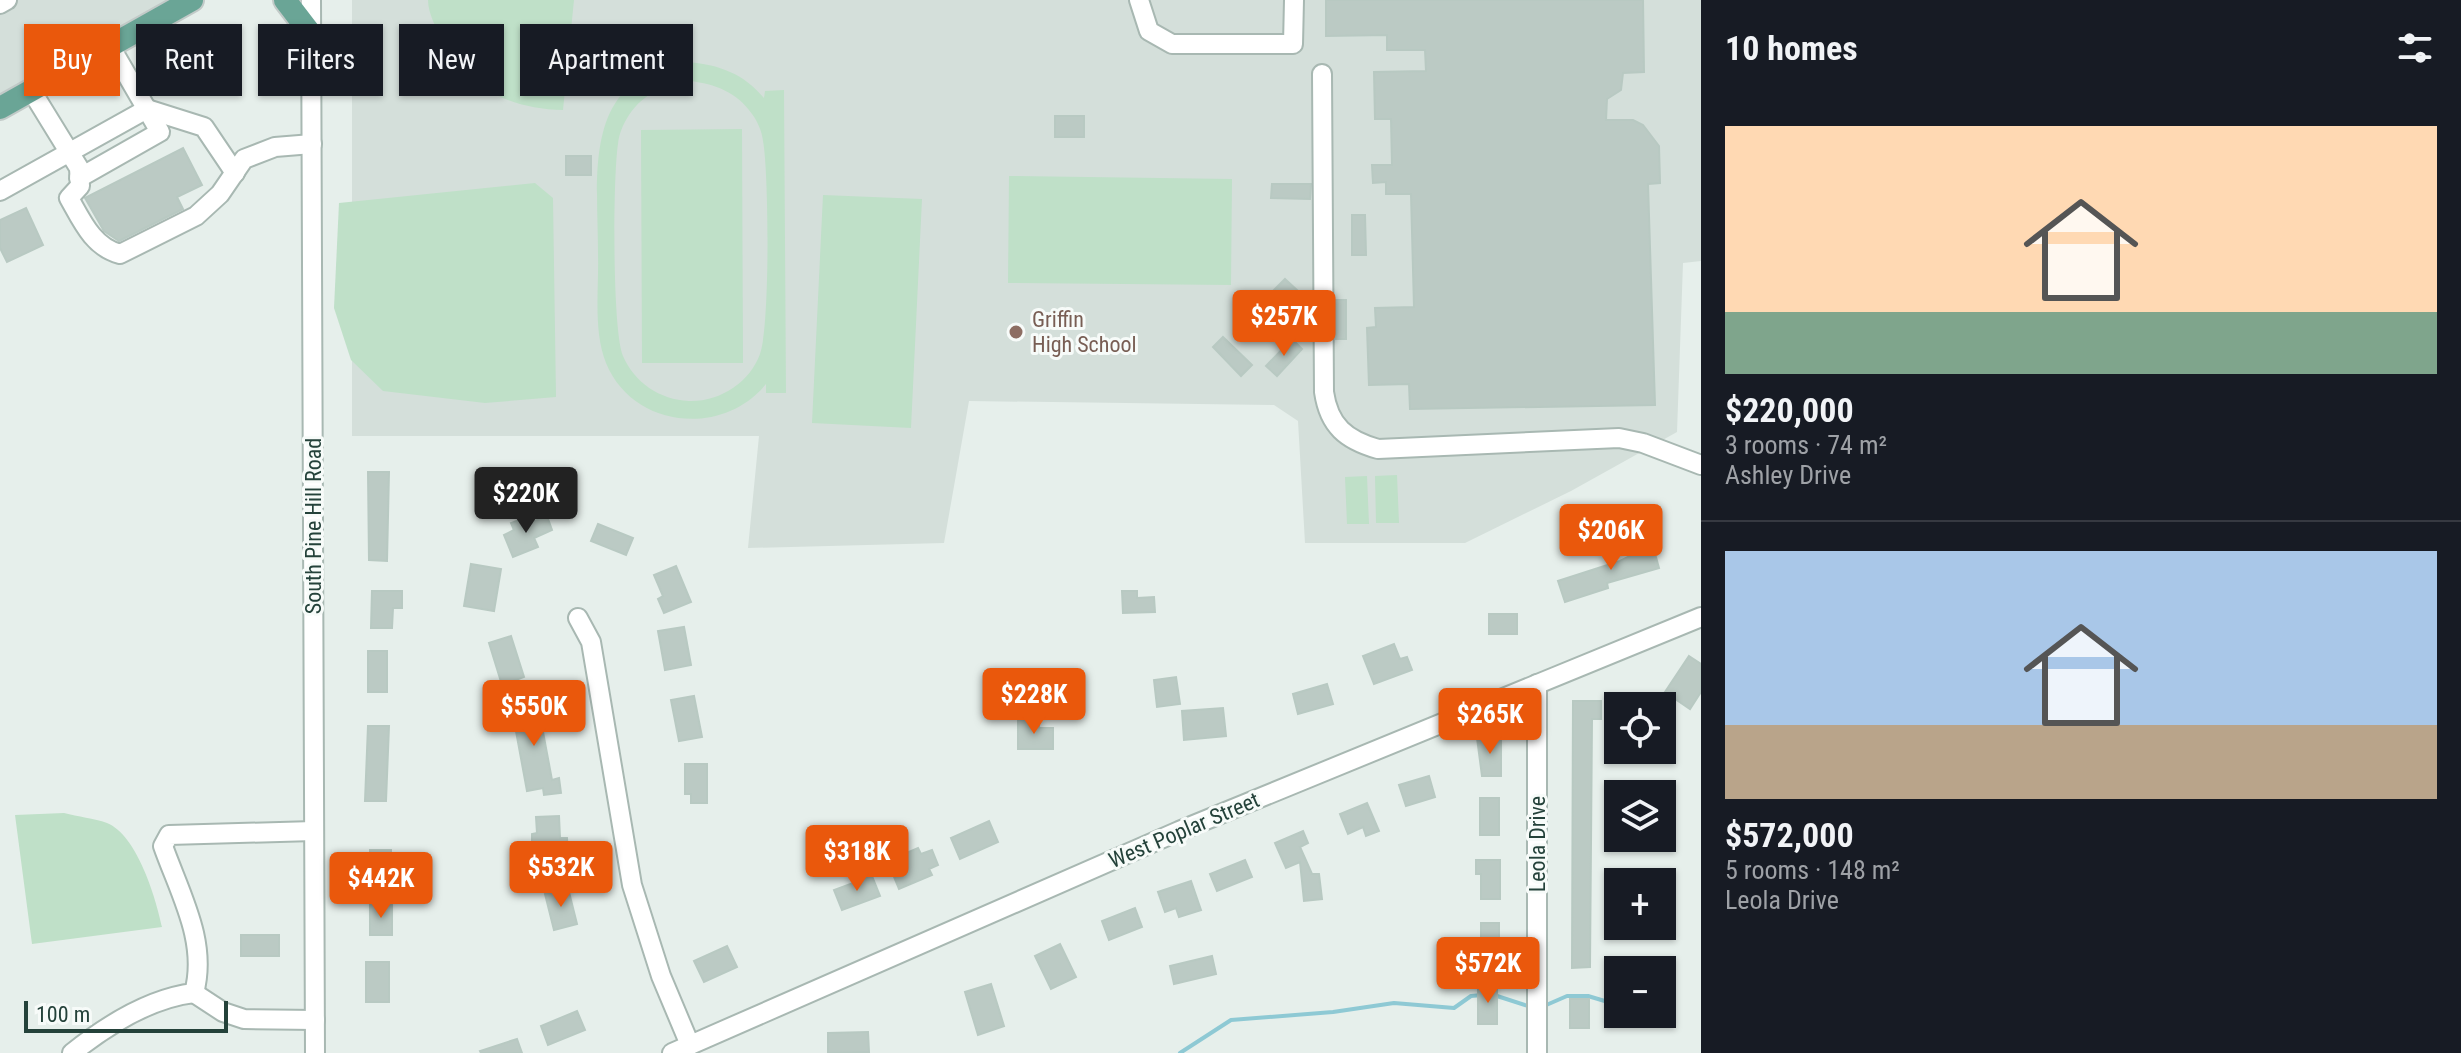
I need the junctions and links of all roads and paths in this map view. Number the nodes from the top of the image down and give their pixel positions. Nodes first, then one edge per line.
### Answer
1 (7, 0) edge
2 (285, 0) edge
3 (311, 0) edge
4 (1139, 0) edge
5 (1294, 0) edge
6 (178, 3) edge
7 (0, 4) edge
8 (303, 24) edge
9 (311, 24) edge
10 (120, 40) edge
11 (120, 63) edge
12 (1322, 74) dead end
13 (24, 94) edge
14 (35, 96) edge
15 (312, 96) edge
16 (0, 108) edge
17 (147, 109) junction
18 (312, 144) junction
19 (69, 152) junction
20 (235, 173) junction
21 (79, 178) junction
22 (0, 191) edge
23 (1701, 465) edge
24 (1701, 617) edge
25 (578, 618) dead end
26 (1537, 684) junction
27 (314, 831) junction
28 (194, 993) junction
29 (315, 1020) junction
30 (690, 1045) junction
31 (72, 1053) edge
32 (315, 1053) edge
33 (672, 1053) edge
34 (1537, 1053) edge

1 - 7 street
2 - 8 main road
3 - 9 street, South Pine Hill Road
4 - 5 street
6 - 10 main road
11 - 17 street
12 - 23 street
13 - 16 main road
14 - 19 street
15 - 18 street, South Pine Hill Road
17 - 19 street
17 - 20 street
17 - 21 street
18 - 20 street
18 - 27 street, South Pine Hill Road
19 - 21 street
19 - 22 street
20 - 21 street
24 - 26 street, West Poplar Street
25 - 30 street
26 - 30 street, West Poplar Street
26 - 34 street, Leola Drive
27 - 28 street
27 - 29 street, South Pine Hill Road
28 - 29 street
28 - 31 street
29 - 32 street, South Pine Hill Road
30 - 33 street, West Poplar Street

